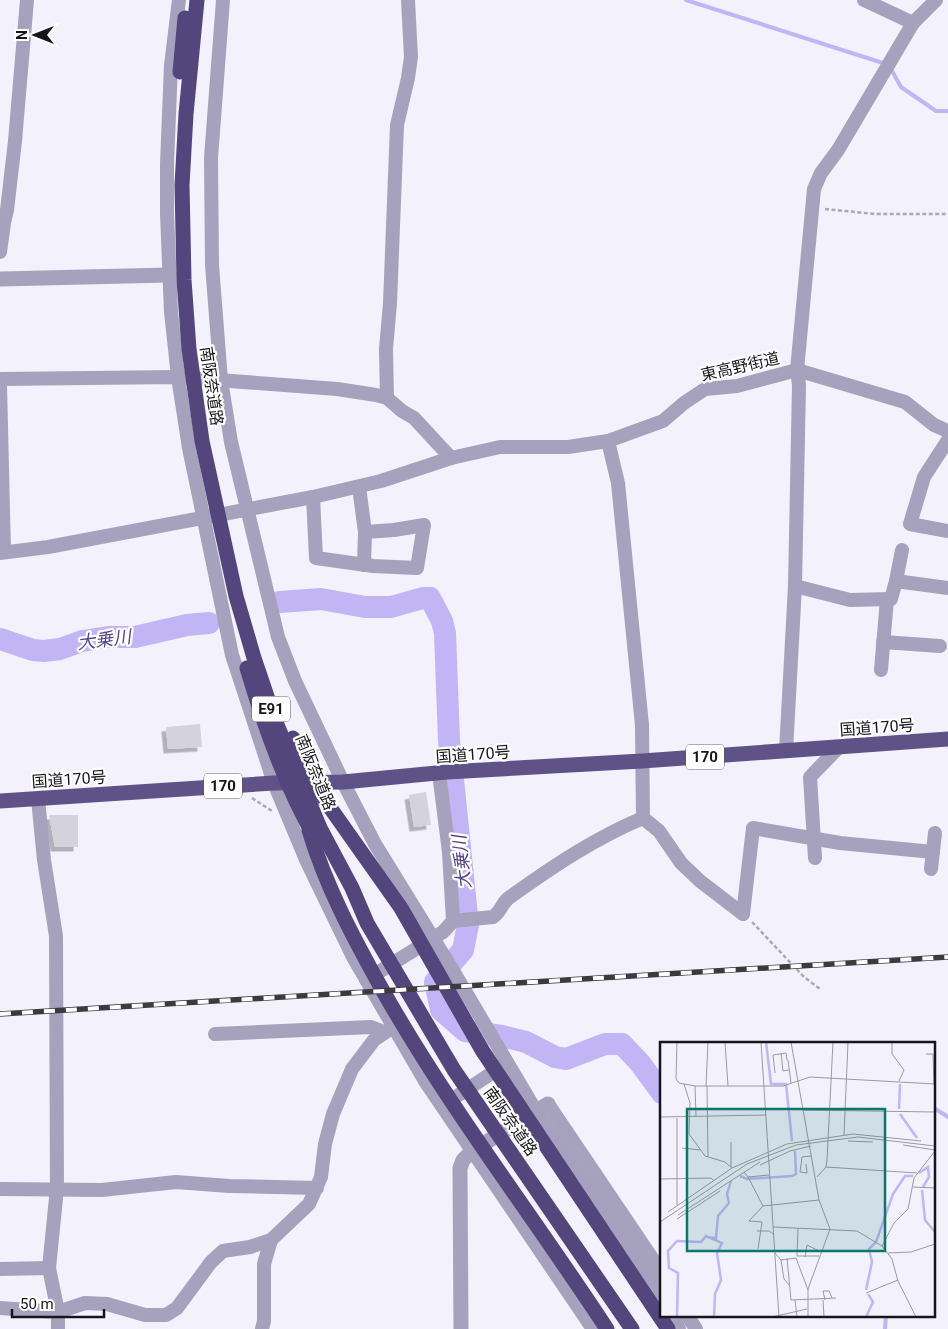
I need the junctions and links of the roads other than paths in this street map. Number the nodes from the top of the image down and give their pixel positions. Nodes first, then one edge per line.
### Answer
1 (26, 0) edge
2 (179, 0) edge
3 (187, 0) edge
4 (197, 0) edge
5 (223, 0) edge
6 (408, 0) edge
7 (864, 0) edge
8 (936, 0) edge
9 (912, 23) junction
10 (0, 252) edge
11 (169, 275) junction
12 (0, 279) edge
13 (798, 370) junction
14 (178, 377) junction
15 (0, 379) edge
16 (221, 380) junction
17 (0, 386) edge
18 (387, 398) junction
19 (948, 430) edge
20 (948, 440) edge
21 (608, 441) junction
22 (451, 458) junction
23 (359, 487) junction
24 (313, 497) junction
25 (247, 510) junction
26 (204, 518) junction
27 (948, 530) edge
28 (364, 532) junction
29 (902, 550) dead end
30 (2, 553) edge
31 (364, 565) junction
32 (896, 581) junction
33 (795, 586) junction
34 (948, 588) edge
35 (236, 596) junction
36 (887, 599) junction
37 (883, 642) junction
38 (940, 646) dead end
39 (881, 670) dead end
40 (948, 740) edge
41 (839, 747) junction
42 (786, 751) junction
43 (642, 761) junction
44 (449, 772) junction
45 (343, 782) junction
46 (274, 783) junction
47 (38, 798) junction
48 (0, 801) edge
49 (643, 818) junction
50 (307, 825) junction
51 (935, 833) dead end
52 (814, 838) junction
53 (933, 852) junction
54 (815, 858) dead end
55 (931, 869) dead end
56 (463, 920) junction
57 (366, 980) junction
58 (389, 1030) junction
59 (215, 1034) dead end
60 (507, 1063) junction
61 (442, 1106) junction
62 (542, 1108) junction
63 (472, 1151) junction
64 (58, 1188) junction
65 (317, 1188) junction
66 (0, 1190) edge
67 (271, 1240) junction
68 (49, 1268) junction
69 (0, 1269) edge
70 (660, 1270) edge
71 (660, 1293) edge
72 (0, 1308) edge
73 (58, 1312) junction
74 (672, 1316) edge
75 (688, 1316) edge
76 (58, 1329) edge
77 (262, 1329) edge
78 (461, 1329) edge
79 (593, 1329) edge
80 (607, 1329) edge
81 (622, 1329) edge
82 (632, 1329) edge
83 (668, 1329) edge
84 (679, 1329) edge
85 (696, 1329) edge

1 - 10 street
2 - 11 street
3 - 50 highway, 南阪奈道路 / E91
4 - 35 highway, 南阪奈道路 / E91
5 - 16 street
6 - 18 street
7 - 9 street
8 - 9 street
9 - 13 street
11 - 12 street
11 - 14 street
13 - 19 street, 東高野街道
13 - 21 street, 東高野街道
13 - 33 street
14 - 15 street
14 - 16 street
14 - 26 street
16 - 18 street
16 - 25 street
17 - 30 street
18 - 22 street
20 - 27 street
21 - 22 street, 東高野街道
21 - 43 street
22 - 23 street, 東高野街道
23 - 24 street, 東高野街道
23 - 28 street
24 - 25 street, 東高野街道
24 - 31 street
25 - 26 street, 東高野街道
25 - 45 street
26 - 30 street, 東高野街道
26 - 46 street
28 - 31 street
28 - 31 street
29 - 32 street
32 - 34 street
32 - 36 street
33 - 36 street
33 - 42 street
35 - 82 highway, 南阪奈道路 / E91
35 - 83 highway
36 - 37 street
37 - 38 street
37 - 39 street
40 - 41 highway, 国道170号 / 170
41 - 42 highway, 国道170号 / 170
41 - 52 street
42 - 43 highway, 国道170号 / 170
43 - 44 highway, 国道170号 / 170
43 - 49 street
44 - 45 highway, 国道170号 / 170
44 - 56 street
45 - 46 highway, 国道170号 / 170
45 - 60 street
46 - 47 highway, 国道170号 / 170
46 - 57 street
47 - 48 highway, 国道170号 / 170
47 - 64 street
49 - 52 street
49 - 56 street
50 - 80 highway
50 - 81 highway, 南阪奈道路 / E91
51 - 53 street
52 - 53 street
52 - 54 street
53 - 55 street
56 - 57 street
57 - 58 street
58 - 59 street
58 - 61 street
58 - 65 street
60 - 61 street
60 - 62 street
61 - 63 street
62 - 63 street
62 - 70 street
62 - 71 street
63 - 78 street
63 - 79 street
64 - 65 street
64 - 66 street
64 - 68 street
65 - 67 street
67 - 73 street
67 - 77 street
68 - 69 street
68 - 73 street
72 - 73 street
73 - 76 street
74 - 84 street
75 - 85 street

